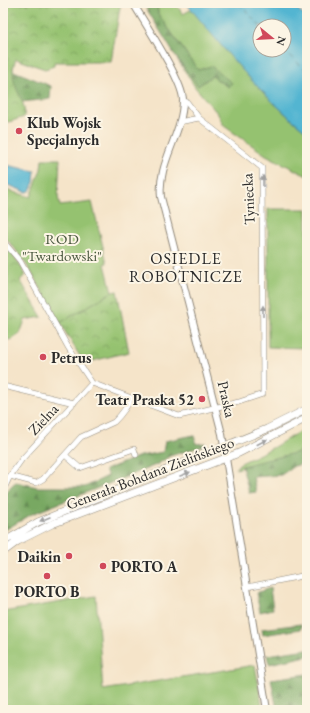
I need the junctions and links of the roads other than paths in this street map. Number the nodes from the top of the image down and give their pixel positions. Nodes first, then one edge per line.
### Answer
1 (132, 3) edge
2 (183, 101) junction
3 (199, 118) junction
4 (179, 122) junction
5 (3, 241) edge
6 (92, 383) junction
7 (3, 386) edge
8 (131, 398) junction
9 (74, 403) junction
10 (216, 408) junction
11 (307, 410) edge
12 (307, 418) edge
13 (224, 447) junction
14 (65, 455) junction
15 (136, 455) dead end
16 (227, 458) junction
17 (10, 476) junction
18 (3, 492) edge
19 (3, 542) edge
20 (3, 552) edge
21 (307, 575) edge
22 (247, 587) junction
23 (267, 710) edge

1 - 2 street, Tyniecka
2 - 3 street, Tyniecka
2 - 4 street, Praska
3 - 4 street
10 -> 3 street, Tyniecka
4 - 10 street, Praska
5 - 6 street
6 - 8 street
6 - 9 street, Zielna
7 - 9 street, Zielna
8 - 10 street
8 - 14 street
9 - 17 street, Zielna
10 - 13 street, Praska
11 - 13 main road, Generała Bohdana Zielińskiego
16 -> 12 main road, Generała Bohdana Zielińskiego
13 - 16 street, Praska
13 -> 19 main road, Generała Bohdana Zielińskiego
14 - 15 street
14 - 17 street
20 -> 16 main road, Generała Bohdana Zielińskiego
16 - 22 street, Praska
17 - 18 street, Zielna
21 - 22 street
22 - 23 street, Praska

